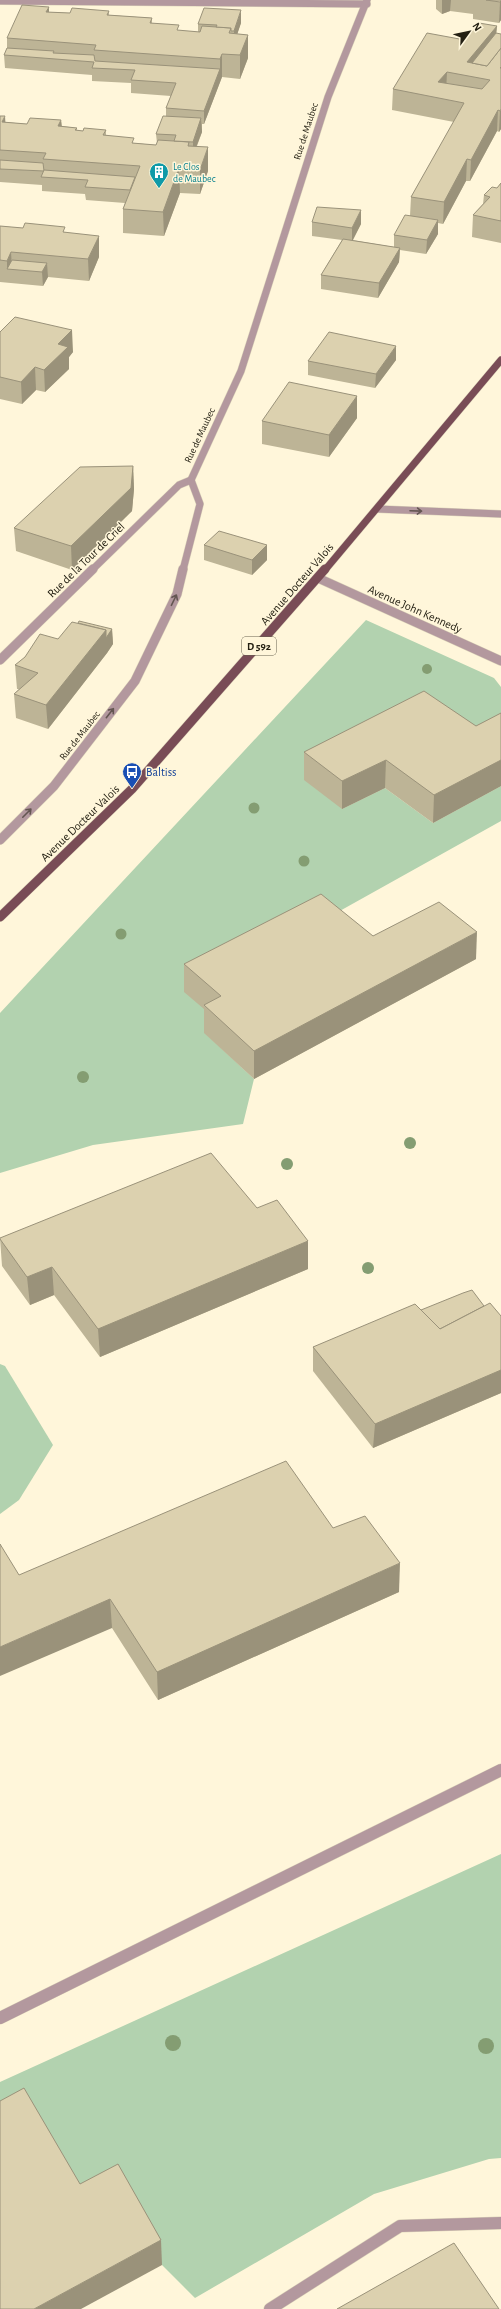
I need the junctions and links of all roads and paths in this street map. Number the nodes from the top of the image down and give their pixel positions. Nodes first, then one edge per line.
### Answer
1 (0, 1) edge
2 (367, 2) edge
3 (501, 360) edge
4 (191, 480) junction
5 (377, 509) junction
6 (501, 514) edge
7 (318, 578) junction
8 (0, 660) edge
9 (501, 661) edge
10 (0, 840) edge
11 (0, 917) edge
12 (501, 1770) edge
13 (0, 2018) edge
14 (501, 2223) edge
15 (270, 2309) edge

1 - 2 street
2 - 4 street, Rue de Maubec
3 - 5 main road, Avenue Docteur Valois / D 592
4 - 8 street, Rue de la Tour de Criel
10 -> 4 street, Rue de Maubec
5 -> 6 street
5 - 7 main road, Avenue Docteur Valois / D 592
7 - 9 street, Avenue John Kennedy
7 - 11 main road, Avenue Docteur Valois / D 592
12 - 13 street
14 - 15 street

